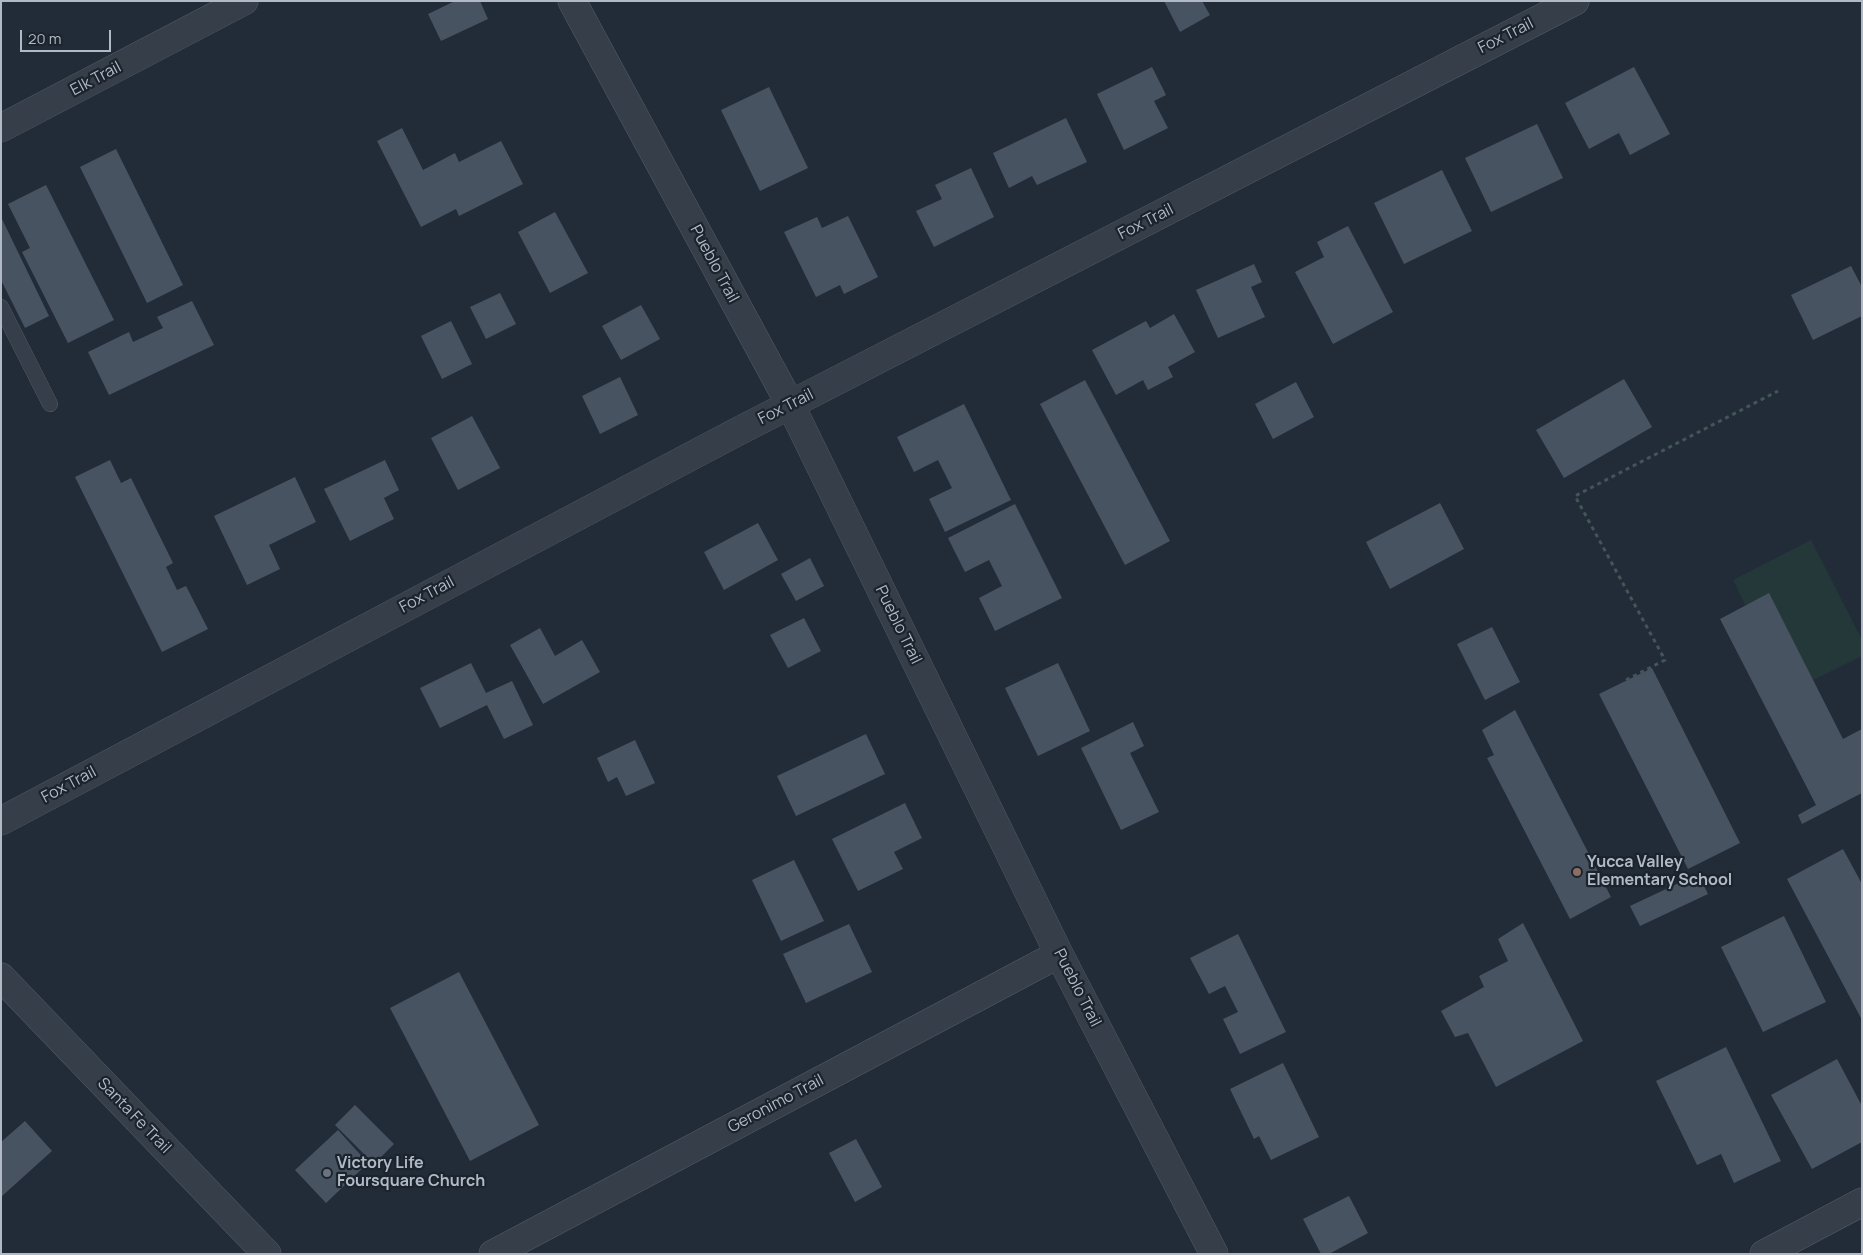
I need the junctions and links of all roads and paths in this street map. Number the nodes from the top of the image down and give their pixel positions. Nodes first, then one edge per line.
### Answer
1 (244, 1) edge
2 (572, 1) edge
3 (1575, 1) edge
4 (1, 128) edge
5 (1, 307) edge
6 (1778, 391) dead end
7 (50, 404) dead end
8 (790, 404) junction
9 (1626, 680) dead end
10 (1, 821) edge
11 (1059, 954) junction
12 (1, 978) edge
13 (1862, 1202) edge
14 (267, 1254) edge
15 (493, 1254) edge
16 (1214, 1254) edge
17 (1764, 1254) edge

1 - 4 street, Elk Trail
2 - 8 street, Pueblo Trail
3 - 8 street, Fox Trail
5 - 7 lane
6 - 9 path
8 - 10 street, Fox Trail
8 - 11 street, Pueblo Trail
11 - 15 street, Geronimo Trail
11 - 16 street, Pueblo Trail
12 - 14 street, Santa Fe Trail
13 - 17 street

